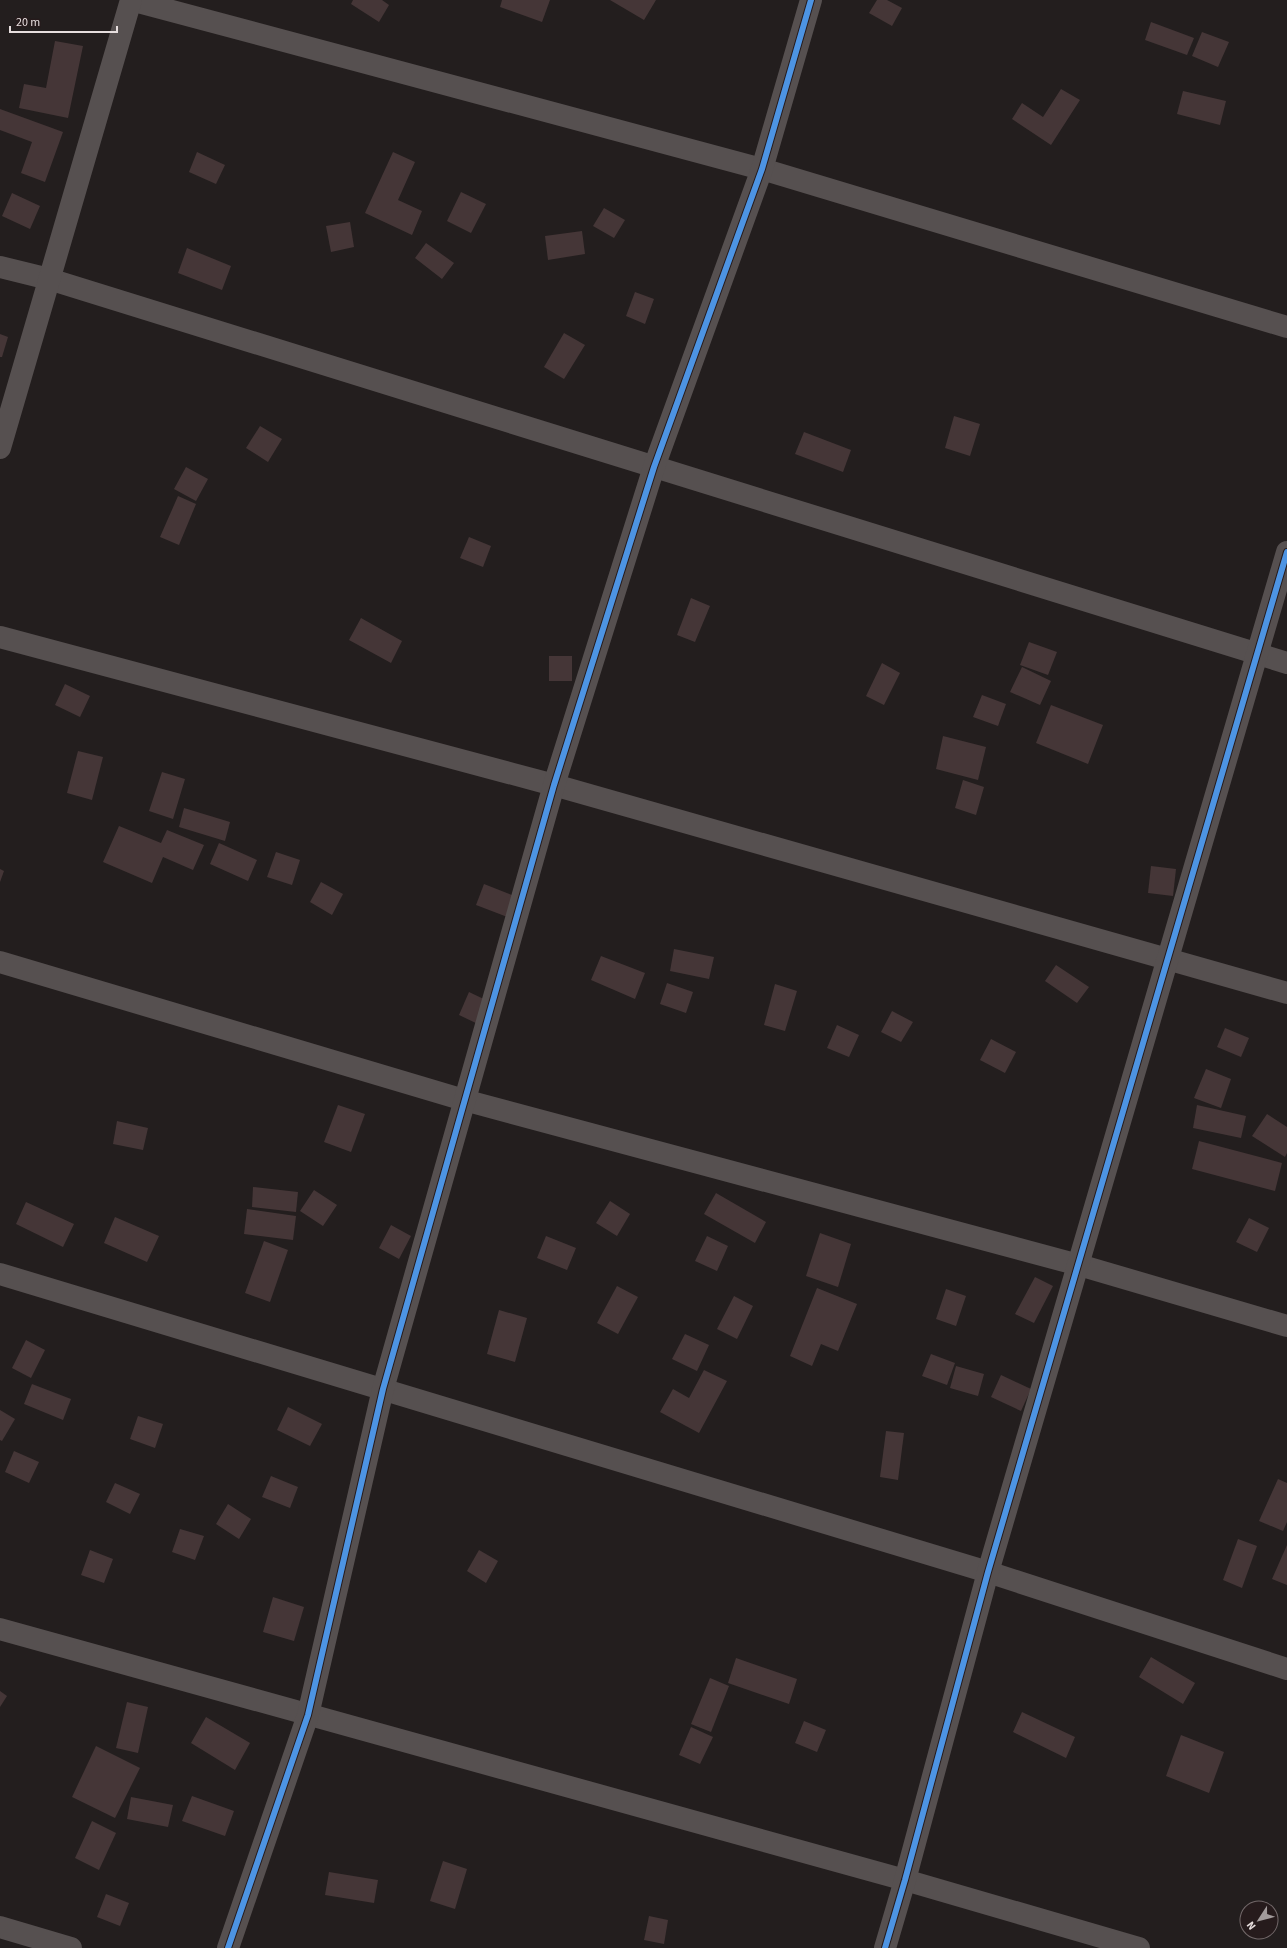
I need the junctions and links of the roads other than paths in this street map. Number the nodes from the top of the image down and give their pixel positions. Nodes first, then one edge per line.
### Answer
1 (131, 0) edge
2 (811, 0) edge
3 (762, 169) junction
4 (0, 267) edge
5 (49, 280) junction
6 (1287, 327) edge
7 (0, 448) edge
8 (654, 467) junction
9 (1287, 552) edge
10 (0, 637) edge
11 (1258, 655) junction
12 (1287, 663) edge
13 (554, 784) junction
14 (1169, 959) junction
15 (0, 962) edge
16 (1287, 993) edge
17 (464, 1100) junction
18 (1079, 1265) junction
19 (0, 1274) edge
20 (1287, 1326) edge
21 (383, 1389) junction
22 (988, 1572) junction
23 (0, 1629) edge
24 (1287, 1669) edge
25 (308, 1715) junction
26 (905, 1880) junction
27 (0, 1927) edge
28 (71, 1948) edge
29 (228, 1948) edge
30 (885, 1948) edge
31 (1139, 1948) edge

1 - 3 street
1 - 5 street
2 - 3 street
3 - 6 street
3 - 8 street
4 - 5 street
5 - 7 street
5 - 8 street
8 - 11 street
8 - 13 street
9 - 11 street
10 - 13 street
11 - 12 street
11 - 14 street
13 - 14 street
13 - 17 street
14 - 16 street
14 - 18 street
15 - 17 street
17 - 18 street
17 - 21 street
18 - 20 street
18 - 22 street
19 - 21 street
21 - 22 street
21 - 25 street
22 - 24 street
22 - 26 street
23 - 25 street
25 - 26 street
25 - 29 street
26 - 30 street
26 - 31 street
27 - 28 street

